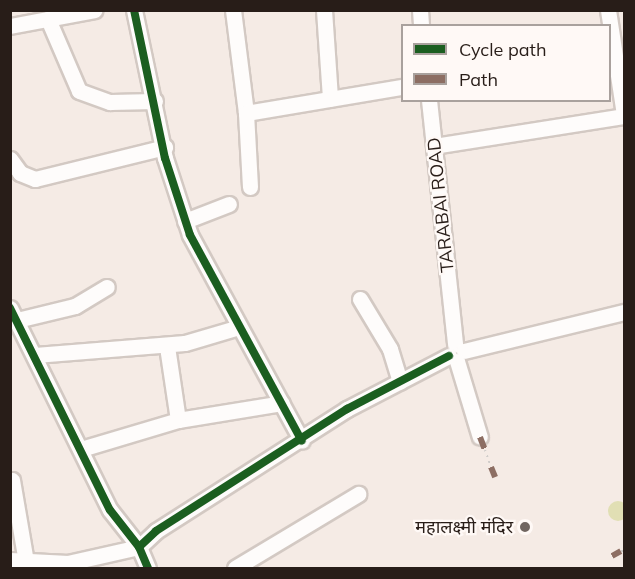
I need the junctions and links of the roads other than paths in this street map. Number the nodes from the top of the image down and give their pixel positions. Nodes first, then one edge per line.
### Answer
1 (94, 10) edge
2 (134, 10) edge
3 (233, 10) edge
4 (324, 10) edge
5 (66, 12) edge
6 (48, 19) junction
7 (10, 26) edge
8 (611, 30) edge
9 (401, 87) edge
10 (330, 99) junction
11 (155, 101) junction
12 (429, 102) edge
13 (246, 113) junction
14 (624, 115) edge
15 (435, 146) junction
16 (165, 147) junction
17 (10, 159) edge
18 (250, 187) dead end
19 (229, 204) dead end
20 (185, 221) junction
21 (107, 287) dead end
22 (360, 299) dead end
23 (624, 312) edge
24 (14, 314) edge
25 (239, 327) junction
26 (167, 346) junction
27 (456, 353) junction
28 (35, 355) junction
29 (400, 382) junction
30 (282, 403) junction
31 (178, 420) junction
32 (302, 441) junction
33 (483, 443) road end
34 (81, 449) junction
35 (12, 480) dead end
36 (358, 494) dead end
37 (139, 547) junction
38 (18, 561) edge
39 (148, 568) edge
40 (235, 568) edge

1 - 5 street
2 - 11 street
3 - 13 street
4 - 10 street
5 - 6 street
6 - 7 street
6 - 11 street
8 - 14 street
9 - 10 street
10 - 13 street
11 - 16 street
12 - 15 street, TARABAI ROAD
13 - 18 street
14 - 15 street
15 - 27 street, TARABAI ROAD
16 - 17 street
16 - 20 street
19 - 20 street
20 - 25 street
21 - 24 street
22 - 29 street
23 - 27 street
24 - 28 street
25 - 26 street
25 - 30 street
26 - 28 street
26 - 31 street
27 - 29 street
27 - 33 street, TARABAI ROAD
28 - 34 street
29 - 32 street
30 - 31 street
30 - 32 street
31 - 34 street
32 - 37 street
34 - 37 street
35 - 38 street
36 - 40 street
37 - 38 street
37 - 39 street

